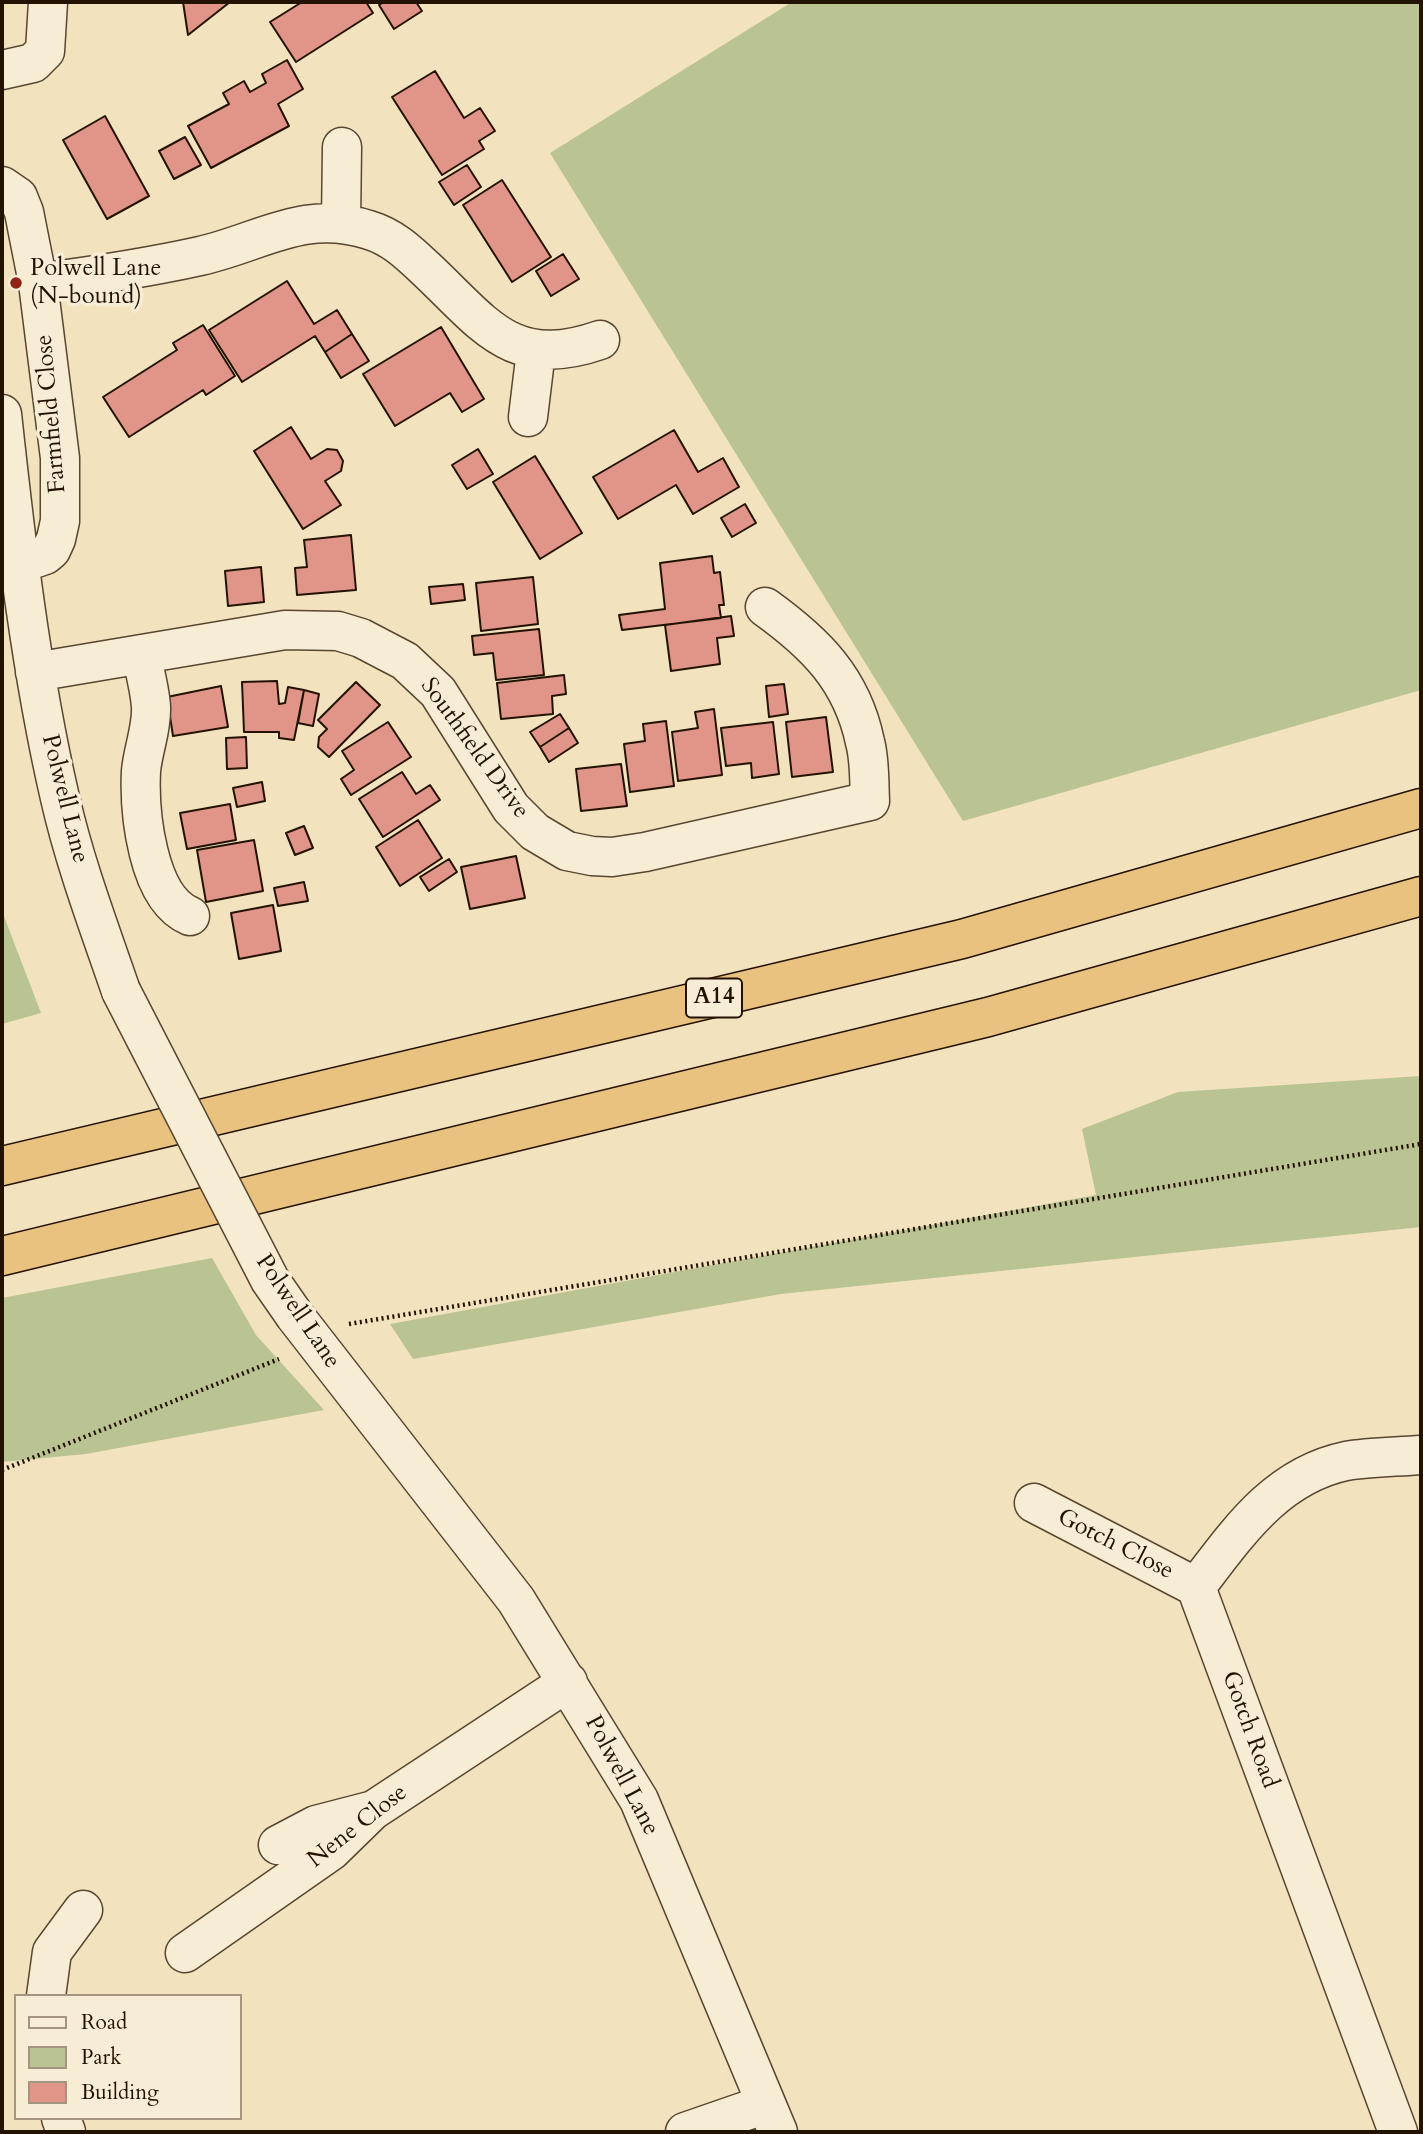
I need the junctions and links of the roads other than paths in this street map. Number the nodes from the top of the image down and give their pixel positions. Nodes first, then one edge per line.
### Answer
1 (48, 2) edge
2 (2, 70) edge
3 (342, 147) dead end
4 (2, 186) edge
5 (341, 223) junction
6 (38, 283) junction
7 (600, 340) dead end
8 (536, 351) junction
9 (2, 414) edge
10 (528, 417) dead end
11 (19, 564) junction
12 (765, 607) dead end
13 (141, 654) junction
14 (35, 672) junction
15 (1421, 808) edge
16 (1421, 896) edge
17 (190, 916) dead end
18 (2, 1166) edge
19 (2, 1255) edge
20 (1421, 1455) edge
21 (1034, 1503) dead end
22 (1196, 1587) junction
23 (568, 1682) junction
24 (372, 1811) junction
25 (278, 1845) dead end
26 (83, 1910) dead end
27 (185, 1953) dead end
28 (46, 1994) edge
29 (772, 2118) edge
30 (685, 2132) edge
31 (1398, 2132) edge

1 - 2 street
3 - 5 street
4 - 6 street, Farmfield Close
5 - 6 street
5 - 8 street
6 - 11 street, Farmfield Close
7 - 8 street
8 - 10 street
9 - 11 street, Polwell Lane
11 - 14 street, Polwell Lane
12 - 13 street, Southfield Drive
13 - 14 street, Southfield Drive
13 - 17 street
14 - 23 street, Polwell Lane, bridge
15 - 18 highway, A14
16 - 19 highway
20 - 22 street
21 - 22 street, Gotch Close
22 - 31 street, Gotch Road
23 - 24 street, Nene Close
23 - 29 street, Polwell Lane
24 - 25 street
24 - 27 street, Nene Close
26 - 28 street
29 - 30 street

